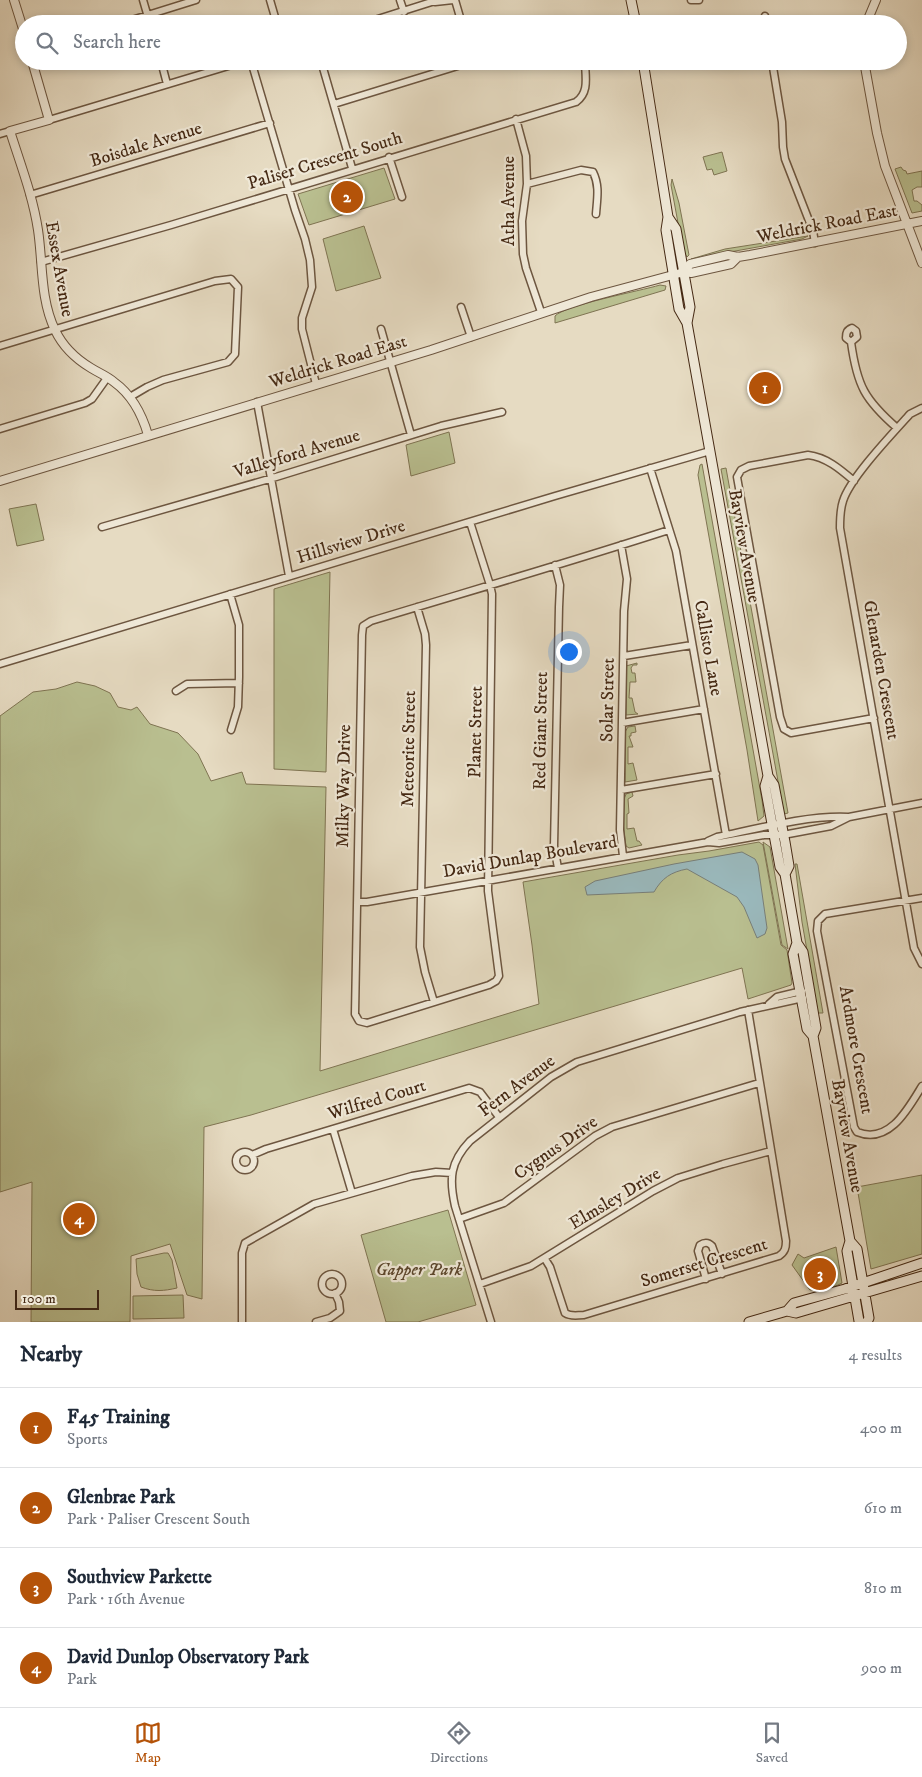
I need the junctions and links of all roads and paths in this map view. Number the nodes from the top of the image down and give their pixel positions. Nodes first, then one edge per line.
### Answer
1 (14, 0) edge
2 (143, 0) edge
3 (196, 0) edge
4 (270, 0) edge
5 (400, 0) edge
6 (454, 0) edge
7 (631, 0) edge
8 (691, 0) edge
9 (699, 0) edge
10 (876, 0) edge
11 (436, 1) edge
12 (404, 12) junction
13 (19, 15) edge
14 (147, 15) joint
15 (275, 15) edge
16 (394, 15) edge
17 (459, 15) edge
18 (634, 15) edge
19 (870, 15) edge
20 (35, 70) edge
21 (163, 70) edge
22 (214, 70) edge
23 (254, 70) edge
24 (324, 70) edge
25 (445, 70) edge
26 (585, 70) edge
27 (644, 70) edge
28 (773, 70) edge
29 (866, 70) edge
30 (167, 84) junction
31 (334, 104) junction
32 (516, 119) junction
33 (49, 120) junction
34 (270, 123) junction
35 (10, 131) junction
36 (0, 134) edge
37 (389, 157) junction
38 (352, 168) junction
39 (527, 184) junction
40 (289, 188) junction
41 (30, 195) junction
42 (402, 197) dead end
43 (596, 214) dead end
44 (668, 217) junction
45 (922, 221) edge
46 (906, 224) junction
47 (815, 243) junction
48 (41, 262) junction
49 (922, 263) edge
50 (684, 272) junction
51 (673, 275) junction
52 (461, 307) dead end
53 (541, 312) junction
54 (687, 323) junction
55 (55, 329) junction
56 (381, 329) dead end
57 (471, 337) junction
58 (851, 342) dead end
59 (0, 346) edge
60 (391, 362) junction
61 (107, 378) junction
62 (316, 384) junction
63 (130, 397) junction
64 (257, 402) junction
65 (922, 408) edge
66 (502, 412) dead end
67 (0, 428) edge
68 (897, 428) junction
69 (148, 435) junction
70 (412, 435) junction
71 (710, 451) junction
72 (650, 468) junction
73 (270, 478) junction
74 (0, 481) edge
75 (854, 481) junction
76 (470, 522) junction
77 (102, 527) dead end
78 (669, 530) junction
79 (622, 545) junction
80 (555, 565) junction
81 (289, 576) junction
82 (490, 584) junction
83 (230, 594) junction
84 (417, 607) junction
85 (692, 645) junction
86 (624, 656) junction
87 (0, 664) edge
88 (239, 683) junction
89 (176, 691) dead end
90 (704, 709) junction
91 (874, 718) junction
92 (622, 723) junction
93 (231, 730) dead end
94 (716, 774) junction
95 (621, 790) junction
96 (922, 803) edge
97 (890, 810) junction
98 (849, 818) junction
99 (778, 830) junction
100 (726, 835) junction
101 (708, 842) junction
102 (623, 856) junction
103 (558, 868) junction
104 (488, 880) junction
105 (422, 892) junction
106 (922, 898) edge
107 (907, 900) junction
108 (357, 902) junction
109 (922, 964) edge
110 (805, 994) junction
111 (434, 1002) junction
112 (748, 1010) junction
113 (759, 1083) junction
114 (922, 1086) edge
115 (499, 1118) junction
116 (332, 1129) junction
117 (771, 1151) junction
118 (252, 1155) dead end
119 (452, 1173) junction
120 (352, 1193) junction
121 (459, 1219) junction
122 (850, 1242) junction
123 (545, 1259) junction
124 (922, 1263) edge
125 (722, 1274) junction
126 (922, 1276) edge
127 (706, 1279) junction
128 (863, 1283) junction
129 (480, 1284) junction
130 (853, 1286) junction
131 (335, 1293) dead end
132 (864, 1294) junction
133 (854, 1297) junction
134 (787, 1310) junction
135 (242, 1322) edge
136 (316, 1322) edge
137 (491, 1322) edge
138 (749, 1322) edge
139 (860, 1322) edge
140 (867, 1322) edge

1 - 13 street
2 - 14 street
3 - 14 street
4 - 15 street
5 - 12 street
6 - 11 street
6 - 17 street
7 - 18 main road
8 - 9 street
10 - 19 street
11 - 12 street
12 - 16 street
20 - 33 street
21 - 30 street
22 - 30 street
23 - 34 street
24 - 31 street
25 - 31 street
26 - 32 street, Paliser Crescent South
27 - 44 main road, Bayview Avenue
28 - 47 street
29 - 46 street
30 - 33 street
31 - 38 street
32 - 37 street, Paliser Crescent South
32 - 39 street, Atha Avenue
33 - 35 street
34 - 40 street
34 - 41 street, Boisdale Avenue
35 - 36 street
35 - 41 street, Essex Avenue
37 - 38 street, Paliser Crescent South
37 - 42 street
38 - 40 street, Paliser Crescent South
39 - 43 street
39 - 53 street, Atha Avenue
40 - 48 street, Paliser Crescent South
40 - 62 street
41 - 48 street, Essex Avenue
44 - 50 main road, Bayview Avenue
44 - 51 main road, Bayview Avenue
45 - 46 street, Weldrick Road East
46 - 47 street, Weldrick Road East
46 - 49 street
47 - 50 street, Weldrick Road East
48 - 55 street, Essex Avenue
50 - 51 street, Weldrick Road East
50 - 54 main road, Bayview Avenue
51 - 53 street, Weldrick Road East
51 - 54 main road, Bayview Avenue
52 - 57 street
53 - 57 street, Weldrick Road East
54 - 71 main road, Bayview Avenue
55 - 59 street
55 - 61 street, Essex Avenue
55 - 63 street
56 - 60 street
57 - 60 street, Weldrick Road East
58 - 68 street
60 - 62 street, Weldrick Road East
60 - 70 street
61 - 63 street, Essex Avenue
61 - 67 street
62 - 64 street, Weldrick Road East
63 - 69 street, Essex Avenue
64 - 69 street, Weldrick Road East
64 - 73 street
65 - 68 street, Glenarden Crescent
66 - 70 street, Valleyford Avenue
68 - 75 street, Glenarden Crescent
69 - 74 street, Weldrick Road East
70 - 73 street, Valleyford Avenue
71 - 72 street, Hillsview Drive
71 - 99 main road, Bayview Avenue
72 - 76 street, Hillsview Drive
72 - 78 street, Callisto Lane
73 - 77 street, Valleyford Avenue
73 - 81 street
75 - 91 street, Glenarden Crescent
75 - 91 street
76 - 81 street, Hillsview Drive
76 - 82 street, Planet Street
78 - 79 street, Milky Way Drive
78 - 85 street, Callisto Lane
79 - 80 street, Milky Way Drive
79 - 86 street, Solar Street
80 - 82 street, Milky Way Drive
80 - 103 street, Red Giant Street
81 - 83 street, Hillsview Drive
82 - 84 street, Milky Way Drive
82 - 104 street, Planet Street
83 - 87 street, Hillsview Drive
83 - 88 street
84 - 105 street, Meteorite Street
84 - 108 street, Milky Way Drive
85 - 86 street
85 - 90 street, Callisto Lane
86 - 92 street, Solar Street
88 - 89 street
88 - 93 street
90 - 92 street
90 - 94 street, Callisto Lane
91 - 97 street, Glenarden Crescent
92 - 95 street, Solar Street
94 - 95 street
94 - 100 street, Callisto Lane
95 - 102 street, Solar Street
96 - 97 street
97 - 98 street
97 - 107 street, Glenarden Crescent
98 - 99 street
98 - 99 street
99 - 100 street, David Dunlap Boulevard
99 - 101 street, David Dunlap Boulevard
99 - 110 main road, Bayview Avenue
100 - 101 street, David Dunlap Boulevard
101 - 102 street, David Dunlap Boulevard
102 - 103 street, David Dunlap Boulevard
103 - 104 street, David Dunlap Boulevard
104 - 105 street, David Dunlap Boulevard
104 - 111 street, Milky Way Drive
105 - 108 street, David Dunlap Boulevard
105 - 111 street, Meteorite Street
106 - 107 street
107 - 109 street, Glenarden Crescent
107 - 114 street, Ardmore Crescent
108 - 111 street, Milky Way Drive
110 - 112 street, Fern Avenue
110 - 122 main road, Bayview Avenue
112 - 113 street, Somerset Crescent
112 - 115 street, Fern Avenue
113 - 117 street, Somerset Crescent
113 - 121 street, Cygnus Drive
115 - 116 street, Wilfred Court
115 - 119 street, Fern Avenue
116 - 118 street, Wilfred Court
116 - 120 street
117 - 123 street, Elmsley Drive
117 - 125 street, Somerset Crescent
119 - 120 street
119 - 121 street, Fern Avenue
120 - 135 street
121 - 129 street, Fern Avenue
122 - 128 main road, Bayview Avenue
122 - 130 main road, Bayview Avenue
123 - 127 street, Somerset Crescent
123 - 129 street, Elmsley Drive
124 - 128 main road
125 - 127 street, Somerset Crescent
125 - 127 street
126 - 132 main road
128 - 130 main road
128 - 132 main road, Bayview Avenue
129 - 137 street, Fern Avenue
130 - 133 main road, Bayview Avenue
130 - 134 main road
131 - 136 street
132 - 133 main road
132 - 140 main road, Bayview Avenue
133 - 134 main road
133 - 139 main road, Bayview Avenue
134 - 138 main road

